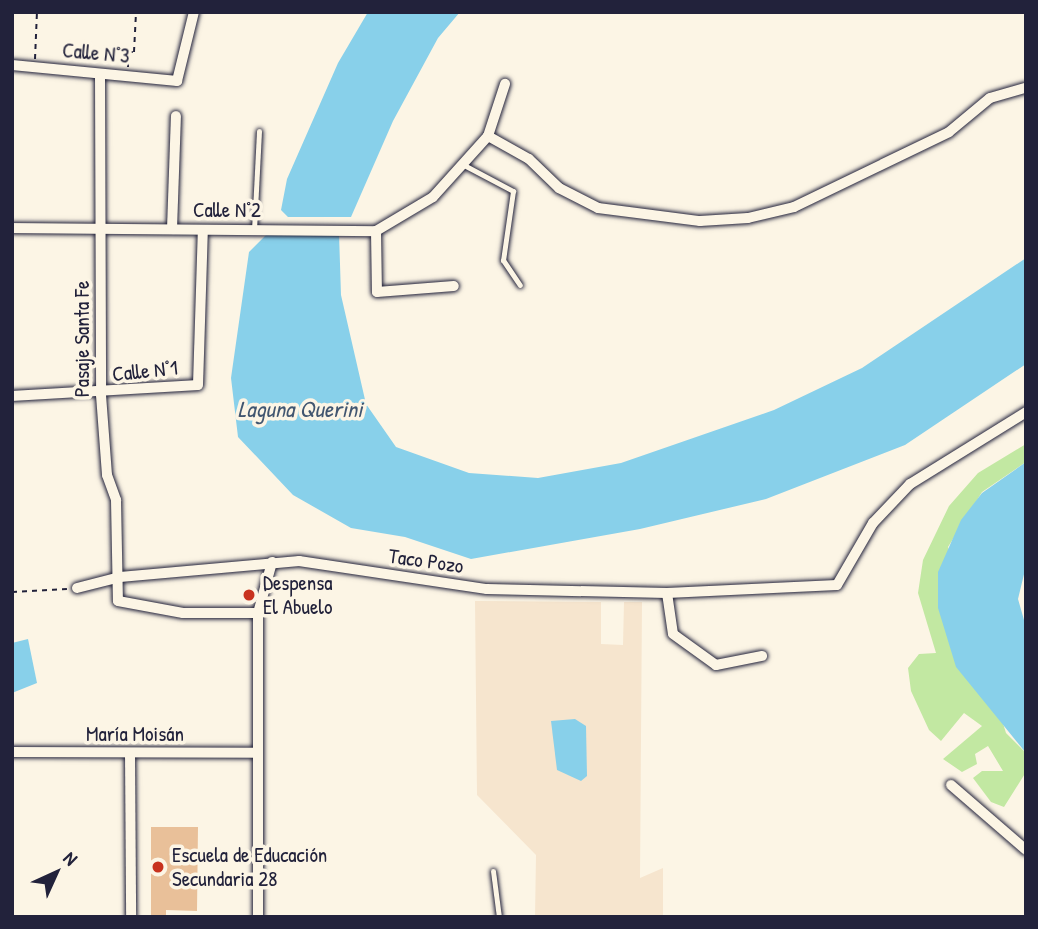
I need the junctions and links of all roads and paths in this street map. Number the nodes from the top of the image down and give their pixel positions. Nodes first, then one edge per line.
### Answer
1 (37, 12) edge
2 (136, 12) edge
3 (194, 12) edge
4 (12, 65) edge
5 (35, 67) junction
6 (100, 75) junction
7 (127, 75) junction
8 (505, 84) dead end
9 (1026, 88) edge
10 (176, 116) dead end
11 (259, 131) dead end
12 (488, 136) junction
13 (462, 164) junction
14 (12, 228) edge
15 (101, 228) junction
16 (172, 229) junction
17 (203, 230) junction
18 (254, 230) junction
19 (376, 231) junction
20 (520, 285) dead end
21 (454, 286) dead end
22 (101, 395) junction
23 (12, 396) edge
24 (1026, 412) edge
25 (272, 562) junction
26 (120, 577) junction
27 (76, 588) joint
28 (12, 592) edge
29 (667, 593) junction
30 (258, 613) junction
31 (762, 656) dead end
32 (12, 752) edge
33 (130, 754) junction
34 (257, 754) junction
35 (951, 785) dead end
36 (1026, 850) edge
37 (493, 871) dead end
38 (131, 917) edge
39 (258, 917) edge
40 (499, 917) edge

1 - 5 path
2 - 7 path
3 - 7 street, Calle N°3
4 - 5 street, Calle N°3
5 - 6 street, Calle N°3
6 - 7 street, Calle N°3
6 - 15 street, Pasaje Santa Fe
8 - 12 street
9 - 12 street
10 - 16 street
11 - 18 lane
12 - 13 street
13 - 19 street
13 - 20 lane
14 - 15 street, Calle N°2
15 - 16 street, Calle N°2
15 - 22 street, Pasaje Santa Fe
16 - 17 street, Calle N°2
17 - 18 street, Calle N°2
17 - 22 street, Calle N°1
18 - 19 street, Calle N°2
19 - 21 street
22 - 23 street, Calle N°1
22 - 26 street, Pasaje Santa Fe
24 - 29 street, Taco Pozo
25 - 26 street, Taco Pozo
25 - 29 street, Taco Pozo
25 - 30 street
26 - 27 street, Taco Pozo
26 - 30 street, Pasaje Santa Fe
27 - 28 path
29 - 31 street
30 - 34 street
32 - 33 street, María Moisán
33 - 34 street, María Moisán
33 - 38 street
34 - 39 street
35 - 36 street
37 - 40 lane

